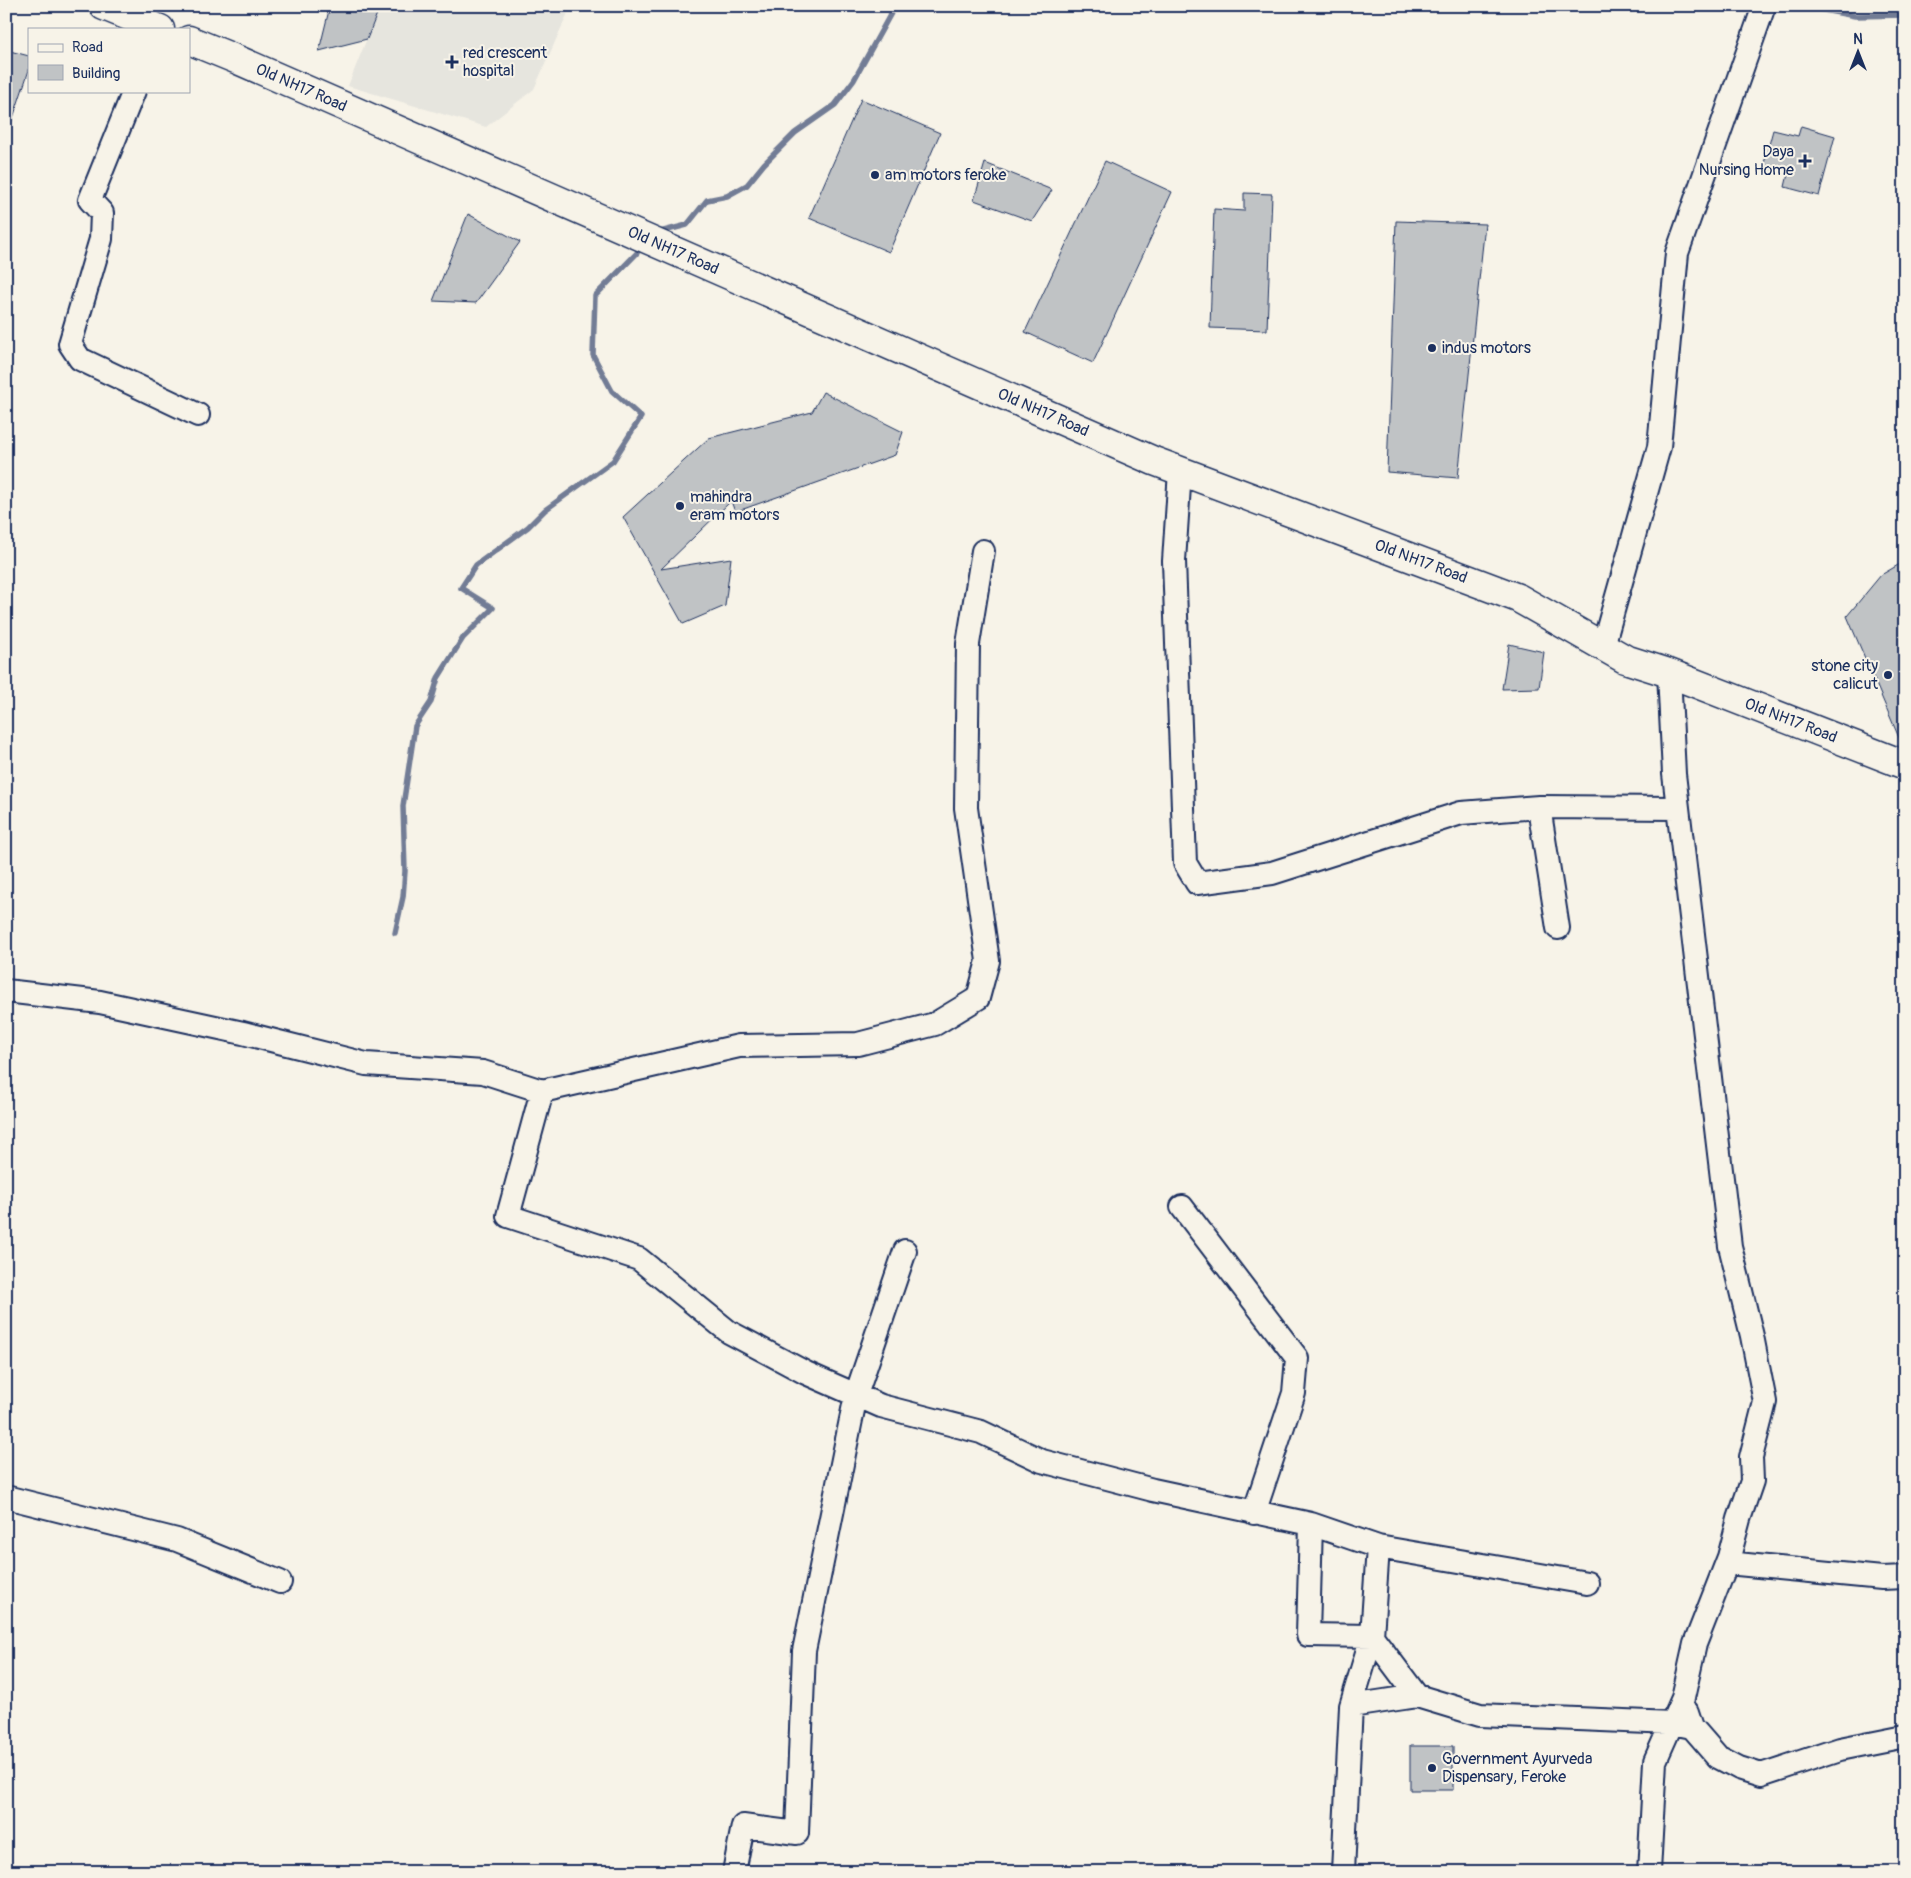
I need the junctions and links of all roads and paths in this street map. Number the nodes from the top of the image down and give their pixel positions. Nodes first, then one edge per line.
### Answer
1 (104, 6) edge
2 (1764, 6) edge
3 (158, 28) edge
4 (190, 40) edge
5 (134, 92) edge
6 (198, 415) dead end
7 (1180, 471) junction
8 (983, 551) dead end
9 (1603, 646) junction
10 (1669, 673) junction
11 (1905, 765) edge
12 (1539, 807) junction
13 (1678, 808) junction
14 (1558, 928) dead end
15 (6, 991) edge
16 (542, 1090) junction
17 (1182, 1206) dead end
18 (904, 1251) dead end
19 (856, 1395) junction
20 (6, 1497) edge
21 (1254, 1513) junction
22 (1311, 1524) junction
23 (1378, 1547) junction
24 (1727, 1562) junction
25 (1905, 1576) edge
26 (280, 1582) dead end
27 (1587, 1583) dead end
28 (1372, 1636) junction
29 (1417, 1696) junction
30 (1351, 1706) junction
31 (1682, 1725) junction
32 (1905, 1736) edge
33 (734, 1872) edge
34 (1343, 1872) edge
35 (1649, 1872) edge

1 - 3 main road
2 - 9 street
4 - 7 main road, Old NH17 Road
5 - 6 street
7 - 9 main road, Old NH17 Road
7 - 12 street
8 - 16 street
9 - 10 main road, Old NH17 Road
10 - 11 main road, Old NH17 Road
10 - 13 street
12 - 13 street
12 - 14 street
13 - 24 street
15 - 16 street
16 - 19 street
17 - 21 street
18 - 19 street
19 - 21 street
19 - 33 street
20 - 26 street
21 - 22 street
22 - 23 street
22 - 28 street
23 - 27 street
23 - 28 street
24 - 25 street
24 - 31 street
28 - 29 street
28 - 30 street
29 - 30 street
29 - 31 street
30 - 34 street
31 - 32 street
31 - 35 street

